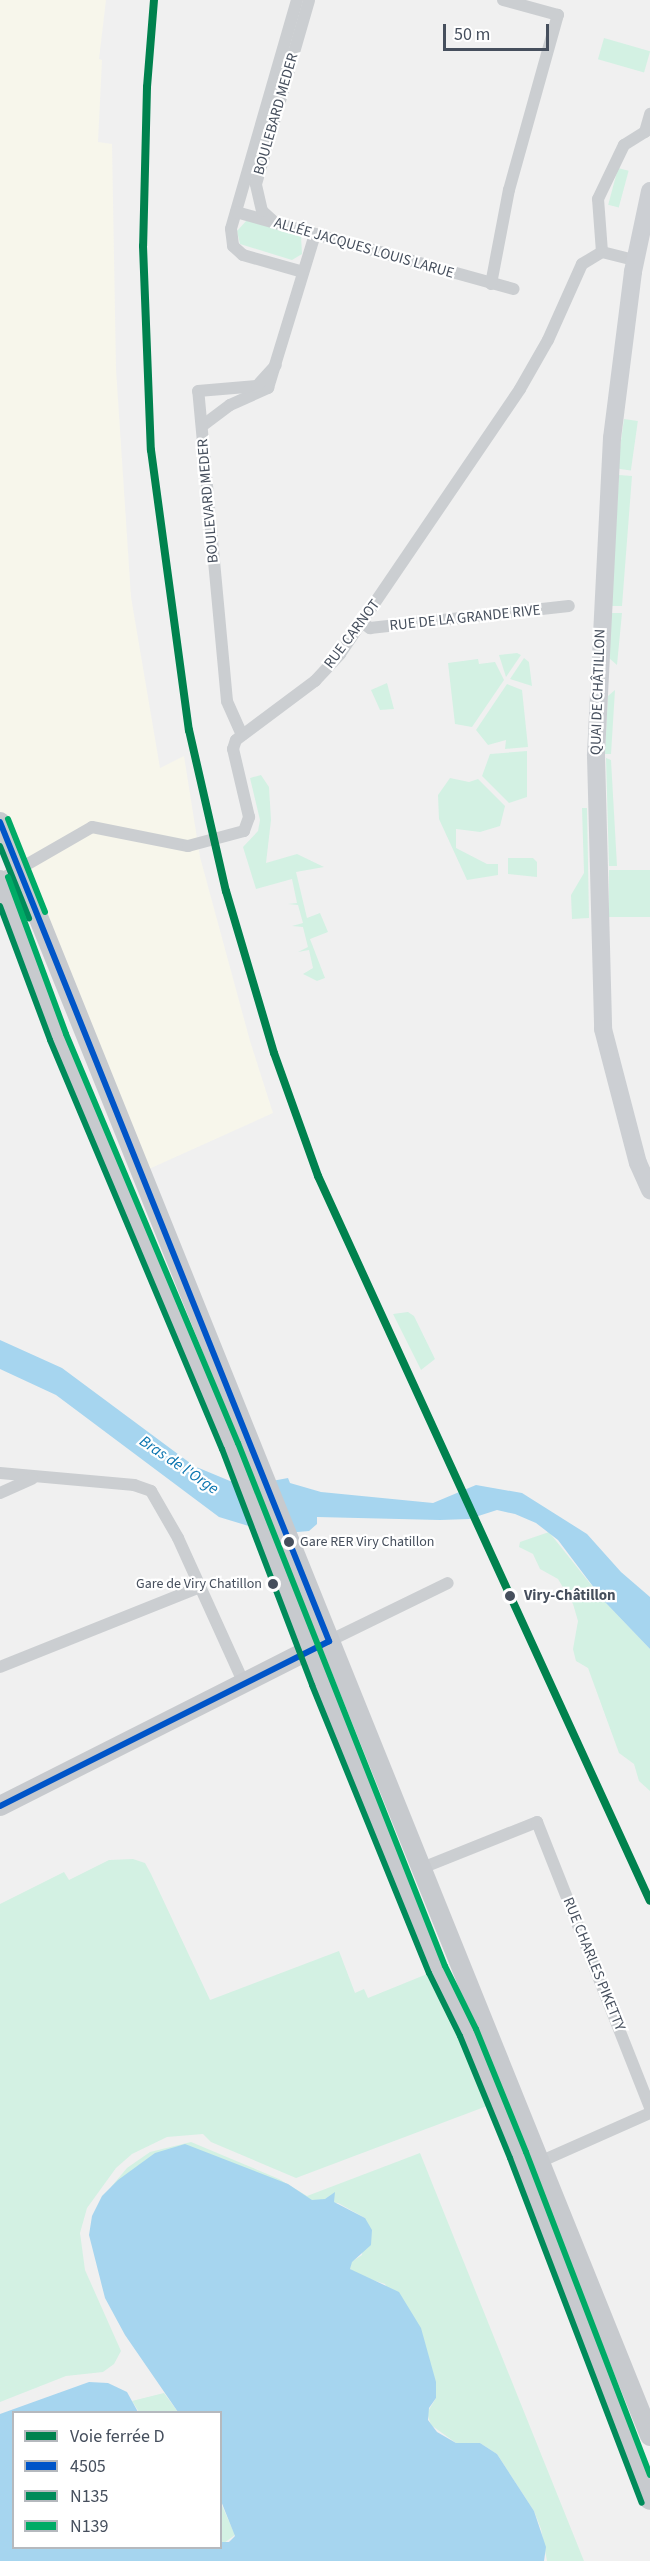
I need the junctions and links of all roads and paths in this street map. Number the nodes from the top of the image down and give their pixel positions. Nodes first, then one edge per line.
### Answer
1 (297, 0) edge
2 (309, 0) edge
3 (503, 0) edge
4 (650, 114) edge
5 (650, 191) edge
6 (236, 212) junction
7 (276, 222) junction
8 (315, 234) junction
9 (602, 252) junction
10 (635, 260) junction
11 (303, 272) junction
12 (491, 284) junction
13 (514, 289) dead end
14 (276, 365) junction
15 (201, 426) junction
16 (569, 606) dead end
17 (363, 623) junction
18 (242, 735) junction
19 (0, 822) edge
20 (17, 867) junction
21 (0, 880) edge
22 (650, 1190) edge
23 (0, 1473) edge
24 (34, 1478) junction
25 (0, 1493) edge
26 (448, 1583) dead end
27 (198, 1588) junction
28 (329, 1641) junction
29 (307, 1650) junction
30 (0, 1667) edge
31 (243, 1681) junction
32 (0, 1806) edge
33 (422, 1868) junction
34 (650, 2107) edge
35 (650, 2113) edge
36 (518, 2155) junction
37 (541, 2160) junction
38 (650, 2436) edge
39 (650, 2500) edge

1 - 6 street
2 - 7 street, BOULEBARD MEDER
3 - 12 street
4 - 9 street
5 - 10 main road, QUAI DE CHÂTILLON
6 - 7 street, ALLÉE JACQUES LOUIS LARUE
6 - 11 street
7 - 8 street, ALLÉE JACQUES LOUIS LARUE
8 - 11 street, BOULEVARD MEDER
8 - 12 street, ALLÉE JACQUES LOUIS LARUE
9 - 10 street
9 - 17 street, RUE CARNOT
10 - 22 main road, QUAI DE CHÂTILLON
11 - 14 street, BOULEVARD MEDER
12 - 13 street, ALLÉE JACQUES LOUIS LARUE
14 - 15 street, BOULEVARD MEDER
14 - 15 street
15 - 18 street, BOULEVARD MEDER
16 - 17 street, RUE DE LA GRANDE RIVE
17 - 18 street, RUE CARNOT
18 - 20 street
19 - 20 main road
20 - 21 street
20 - 28 main road
21 - 29 main road
23 - 24 street
24 - 25 street
24 - 27 street
26 - 28 street
27 - 30 street
27 - 31 street
28 - 29 main road
28 - 33 main road
29 - 31 main road
29 - 36 main road
31 - 32 main road
33 - 34 street, RUE CHARLES PIKETTY
33 - 37 main road
35 - 37 street
36 - 37 street
36 - 39 main road
37 - 38 main road

